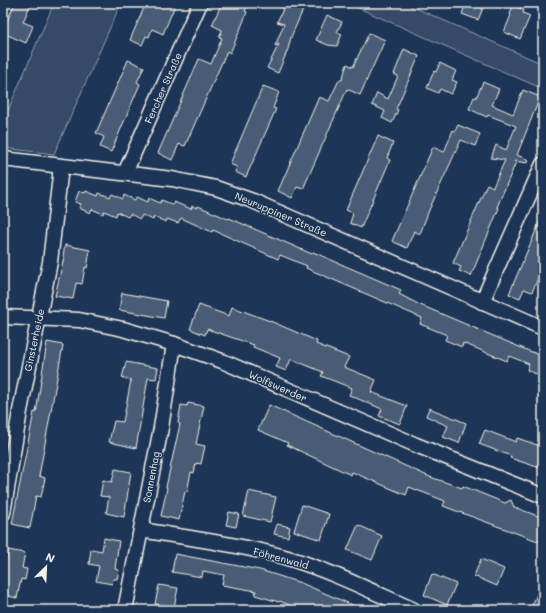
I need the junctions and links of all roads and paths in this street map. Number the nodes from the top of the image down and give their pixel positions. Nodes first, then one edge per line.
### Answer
1 (200, 3) edge
2 (3, 159) edge
3 (543, 164) edge
4 (60, 166) junction
5 (125, 173) junction
6 (482, 302) junction
7 (3, 317) edge
8 (39, 318) junction
9 (543, 328) edge
10 (174, 344) junction
11 (543, 496) edge
12 (3, 514) edge
13 (141, 530) junction
14 (125, 610) edge
15 (414, 610) edge

1 - 5 street, Fercher Straße
2 - 4 street, Neuruppiner Straße
3 - 6 street
4 - 5 street, Neuruppiner Straße
4 - 8 street, Ginsterheide
5 - 6 street, Neuruppiner Straße
6 - 9 street, Neuruppiner Straße
7 - 8 street, Wolfswerder
8 - 10 street, Wolfswerder
8 - 12 street, Ginsterheide
10 - 11 street, Wolfswerder
10 - 13 street, Sonnenhag
13 - 14 street, Sonnenhag
13 - 15 street, Föhrenwald

